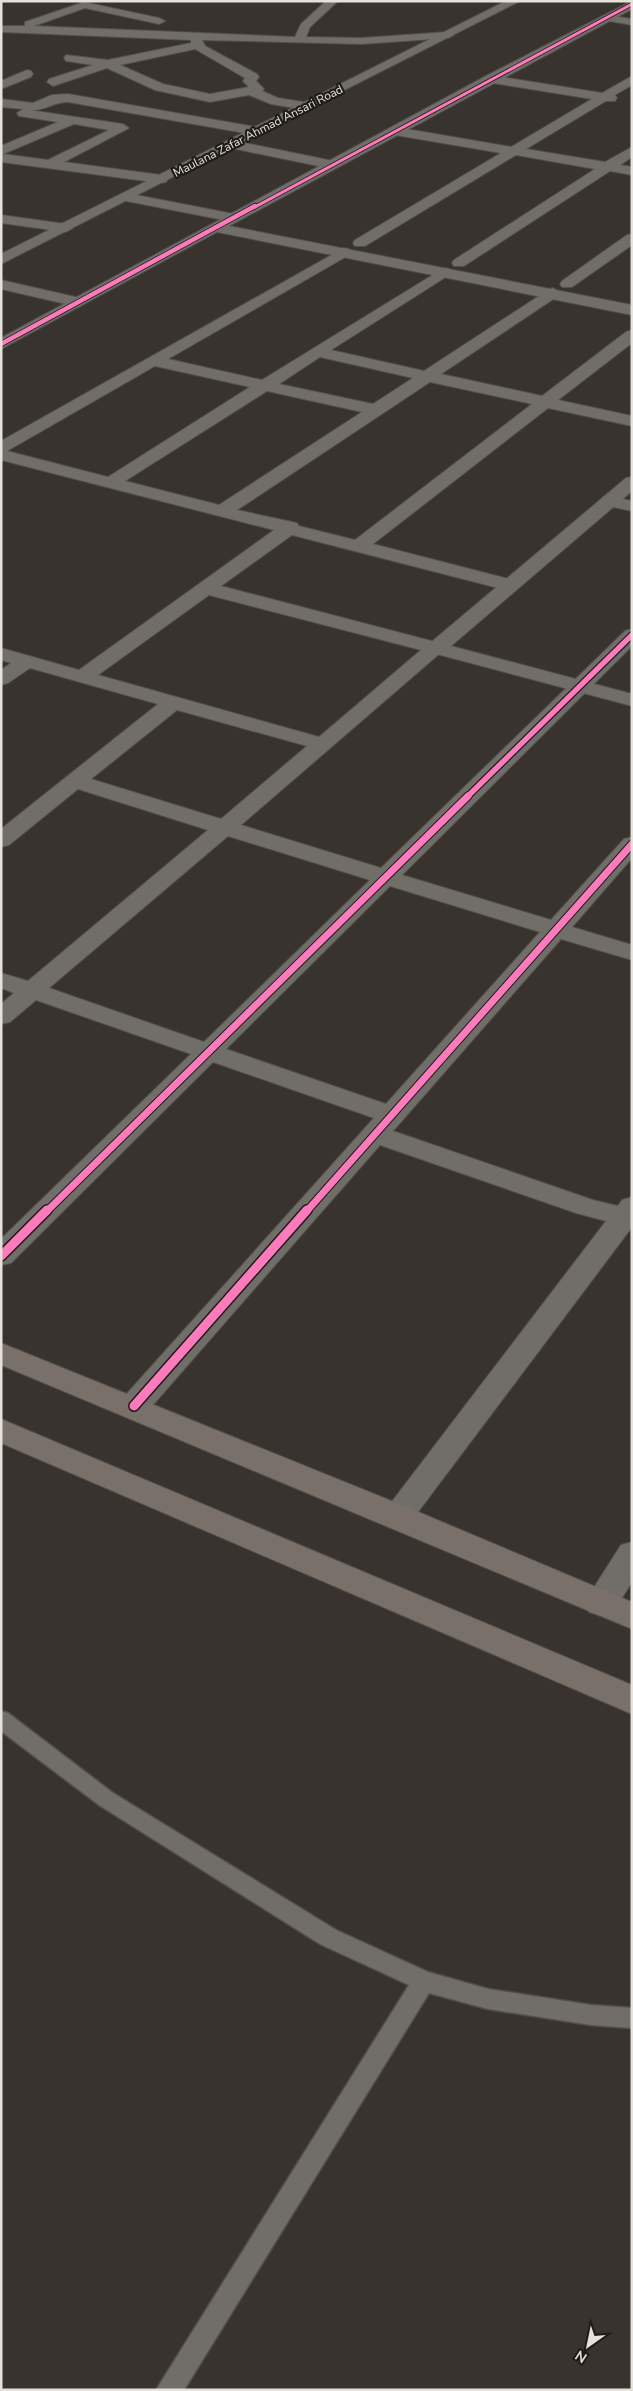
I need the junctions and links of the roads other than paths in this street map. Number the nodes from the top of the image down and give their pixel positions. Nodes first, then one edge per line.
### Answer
1 (333, 1) edge
2 (515, 1) edge
3 (632, 4) edge
4 (607, 18) junction
5 (632, 22) edge
6 (382, 27) dead end
7 (15, 29) junction
8 (35, 29) junction
9 (1, 30) edge
10 (448, 35) junction
11 (193, 39) junction
12 (25, 40) dead end
13 (299, 40) junction
14 (374, 40) junction
15 (70, 58) dead end
16 (108, 64) junction
17 (27, 74) dead end
18 (139, 79) junction
19 (490, 79) junction
20 (632, 80) edge
21 (53, 82) dead end
22 (1, 85) edge
23 (253, 92) junction
24 (604, 97) junction
25 (622, 100) dead end
26 (84, 101) junction
27 (1, 103) edge
28 (306, 106) junction
29 (28, 110) junction
30 (8, 118) dead end
31 (72, 120) junction
32 (256, 131) junction
33 (395, 131) junction
34 (231, 144) junction
35 (1, 151) edge
36 (514, 151) junction
37 (632, 151) edge
38 (1, 158) edge
39 (48, 165) junction
40 (332, 165) junction
41 (607, 167) junction
42 (632, 171) edge
43 (161, 179) junction
44 (126, 197) junction
45 (234, 218) junction
46 (1, 219) edge
47 (66, 228) junction
48 (216, 228) junction
49 (632, 238) edge
50 (360, 243) junction
51 (344, 252) junction
52 (2, 258) edge
53 (459, 263) junction
54 (444, 272) junction
55 (1, 284) edge
56 (560, 289) junction
57 (632, 297) edge
58 (79, 302) junction
59 (632, 310) edge
60 (632, 335) edge
61 (1, 344) edge
62 (317, 352) junction
63 (153, 362) junction
64 (427, 376) junction
65 (266, 385) junction
66 (545, 402) junction
67 (376, 410) junction
68 (632, 421) edge
69 (1, 448) edge
70 (1, 455) edge
71 (112, 482) junction
72 (632, 482) edge
73 (609, 501) junction
74 (632, 506) edge
75 (224, 510) junction
76 (291, 527) junction
77 (360, 545) junction
78 (510, 585) junction
79 (206, 588) junction
80 (632, 635) edge
81 (436, 648) junction
82 (1, 654) edge
83 (27, 661) junction
84 (82, 677) junction
85 (1, 679) edge
86 (580, 686) junction
87 (632, 700) edge
88 (174, 702) junction
89 (322, 744) junction
90 (74, 781) junction
91 (224, 828) junction
92 (1, 840) edge
93 (632, 844) edge
94 (385, 877) junction
95 (556, 930) junction
96 (632, 953) edge
97 (1, 980) edge
98 (31, 990) junction
99 (1, 1017) edge
100 (208, 1052) junction
101 (383, 1125) junction
102 (630, 1213) edge
103 (1, 1256) edge
104 (1, 1353) edge
105 (134, 1406) junction
106 (1, 1430) edge
107 (398, 1516) junction
108 (632, 1554) edge
109 (601, 1603) junction
110 (632, 1616) edge
111 (632, 1700) edge
112 (1, 1719) edge
113 (424, 1981) junction
114 (632, 2018) edge
115 (169, 2390) edge

1 - 13 street
2 - 10 street, Maulana Zafar Ahmad Ansari Road
3 - 4 street
4 - 5 street
4 - 19 street
6 - 14 street
7 - 8 street
7 - 9 street
7 - 11 street
8 - 11 street
8 - 12 street
10 - 14 street
10 - 28 street, Maulana Zafar Ahmad Ansari Road
11 - 13 street
11 - 16 street
11 - 23 street
13 - 14 street
15 - 16 street
16 - 18 street
16 - 21 street
17 - 22 street
18 - 23 street
18 - 26 street
19 - 24 street
19 - 33 street
20 - 24 street
23 - 28 street
24 - 25 street
24 - 36 street
26 - 29 street
26 - 32 street
27 - 29 street
28 - 32 street, Maulana Zafar Ahmad Ansari Road
29 - 30 street
29 - 31 street
31 - 35 street
31 - 39 street
32 - 34 street, Maulana Zafar Ahmad Ansari Road
33 - 36 street
33 - 40 street
34 - 40 street
34 - 43 street, Maulana Zafar Ahmad Ansari Road
36 - 41 street
36 - 50 street
37 - 41 street
38 - 39 street
39 - 43 street
40 - 45 street
41 - 42 street
41 - 53 street
43 - 44 street, Maulana Zafar Ahmad Ansari Road
44 - 45 street
44 - 47 street, Maulana Zafar Ahmad Ansari Road
45 - 48 street
45 - 50 street
46 - 47 street
47 - 52 street, Maulana Zafar Ahmad Ansari Road
48 - 51 street
48 - 58 street
49 - 56 street
50 - 53 street
51 - 54 street
51 - 63 street
53 - 56 street
54 - 56 street
54 - 62 street
55 - 58 street
56 - 57 street
56 - 59 street
56 - 64 street
58 - 61 street
60 - 66 street
62 - 64 street
62 - 65 street
63 - 65 street
63 - 69 street
64 - 66 street
64 - 67 street
65 - 67 street
65 - 71 street
66 - 68 street
66 - 77 street
67 - 75 street
70 - 71 street
71 - 75 street
72 - 73 street
73 - 74 street
73 - 78 street
75 - 76 street
76 - 77 street
76 - 79 street
77 - 78 street
78 - 81 street
79 - 81 street
79 - 84 street
80 - 86 street
81 - 86 street
81 - 89 street
82 - 83 street
83 - 84 street
83 - 85 street
84 - 88 street
86 - 87 street
86 - 94 street
88 - 89 street
88 - 90 street
89 - 91 street
90 - 91 street
90 - 92 street
91 - 94 street
91 - 98 street
93 - 95 street
94 - 95 street
94 - 100 street
95 - 96 street
95 - 101 street
97 - 98 street
98 - 99 street
98 - 100 street
100 - 101 street
100 - 103 street
101 - 102 street
101 - 105 street
102 - 107 street
104 - 105 main road
105 - 107 main road
106 - 111 main road
107 - 109 main road
108 - 109 street
109 - 110 main road
112 - 113 lane
113 - 114 lane
113 - 115 lane

